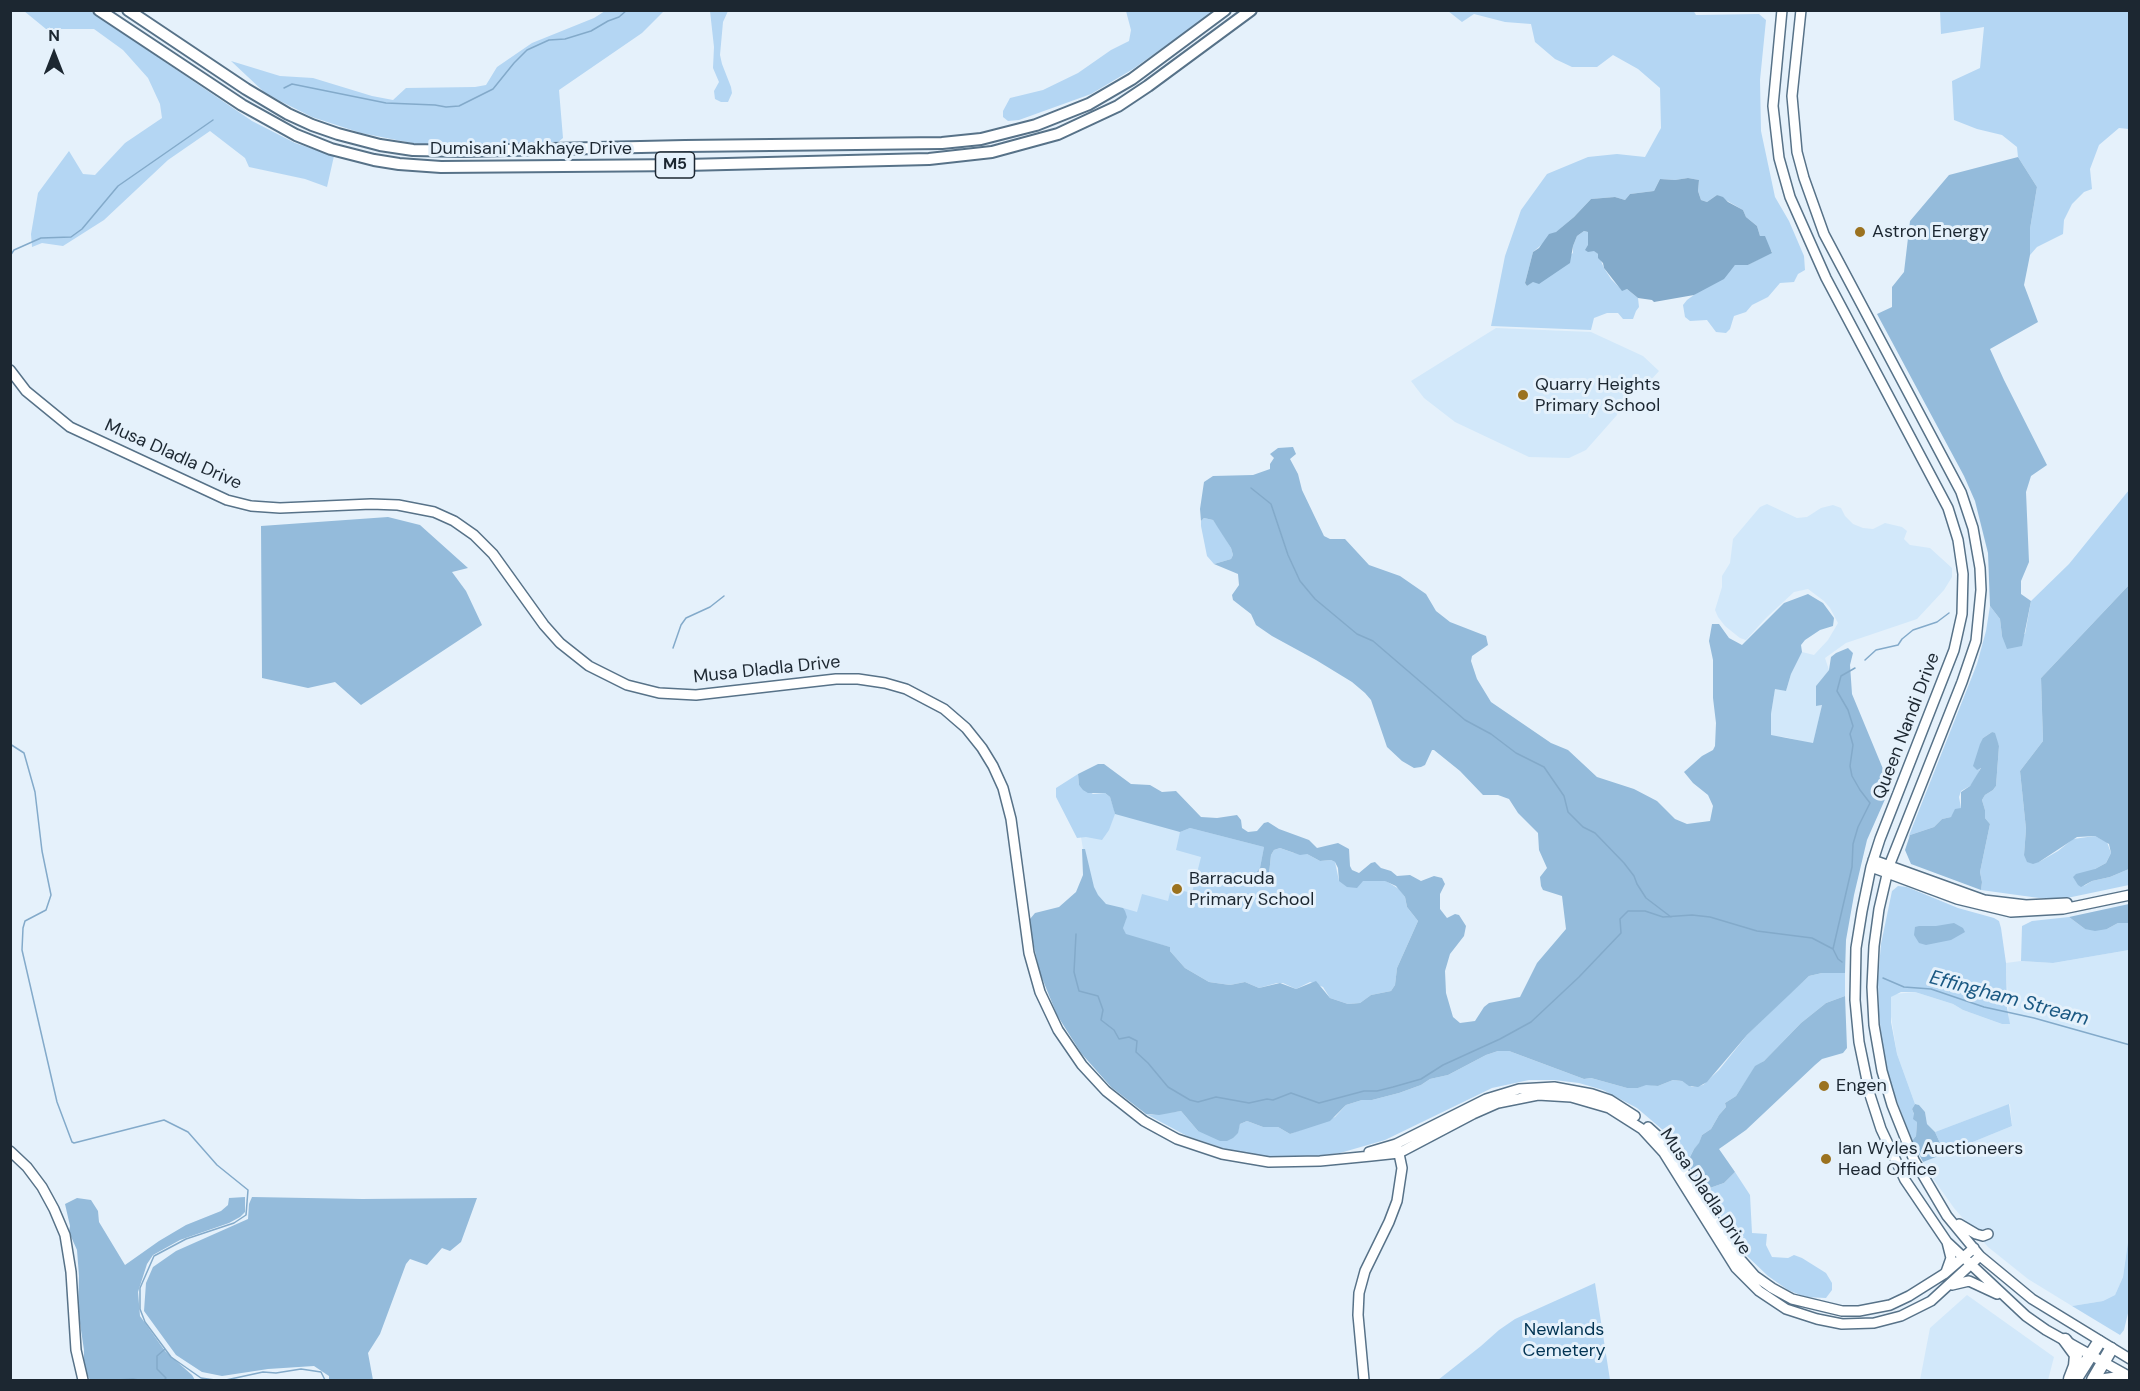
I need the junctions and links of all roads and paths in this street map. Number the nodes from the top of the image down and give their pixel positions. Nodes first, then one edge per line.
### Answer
1 (99, 10) edge
2 (128, 10) edge
3 (1225, 10) edge
4 (1251, 10) edge
5 (1782, 10) edge
6 (1801, 10) edge
7 (10, 370) edge
8 (1872, 863) junction
9 (1888, 870) junction
10 (2130, 894) edge
11 (1397, 1148) junction
12 (10, 1151) edge
13 (1947, 1216) junction
14 (1988, 1234) dead end
15 (1947, 1242) junction
16 (1977, 1252) junction
17 (1968, 1262) junction
18 (1944, 1274) junction
19 (1950, 1285) junction
20 (2002, 1296) junction
21 (2065, 1340) junction
22 (2099, 1342) junction
23 (2111, 1349) junction
24 (2090, 1355) junction
25 (2130, 1359) edge
26 (2103, 1362) junction
27 (2130, 1378) edge
28 (83, 1380) edge
29 (1364, 1380) edge
30 (2070, 1380) edge
31 (2075, 1380) edge
32 (2093, 1380) edge
33 (2104, 1380) edge

1 - 4 main road, Dumisani Makhaye Drive / M5
2 - 3 main road, Dumisani Makhaye Drive / M5
5 - 8 street, Queen Nandi Drive
6 - 9 street, Queen Nandi Drive
7 - 11 street, Musa Dladla Drive
8 - 9 street
8 - 15 street, Queen Nandi Drive
9 - 10 street
9 - 13 street, Queen Nandi Drive
11 - 18 street, Musa Dladla Drive
11 - 19 street, Musa Dladla Drive
11 - 29 street
12 - 28 street
13 - 14 street
13 - 16 street, Queen Nandi Drive
15 - 17 street, Queen Nandi Drive
15 - 18 street
16 - 17 street, Musa Dladla Drive
16 - 22 street, Queen Nandi Drive
17 - 18 street, Musa Dladla Drive
17 - 19 street, Musa Dladla Drive
17 - 20 street, Queen Nandi Drive
19 - 20 street
20 - 21 street, Queen Nandi Drive
21 - 24 street, Queen Nandi Drive
21 - 30 highway
22 - 23 street, Queen Nandi Drive
22 - 24 highway
23 - 25 street, Queen Nandi Drive
23 - 26 highway
24 - 26 street, Queen Nandi Drive
24 - 31 highway
26 - 27 street, Queen Nandi Drive
26 - 32 highway
27 - 33 highway

